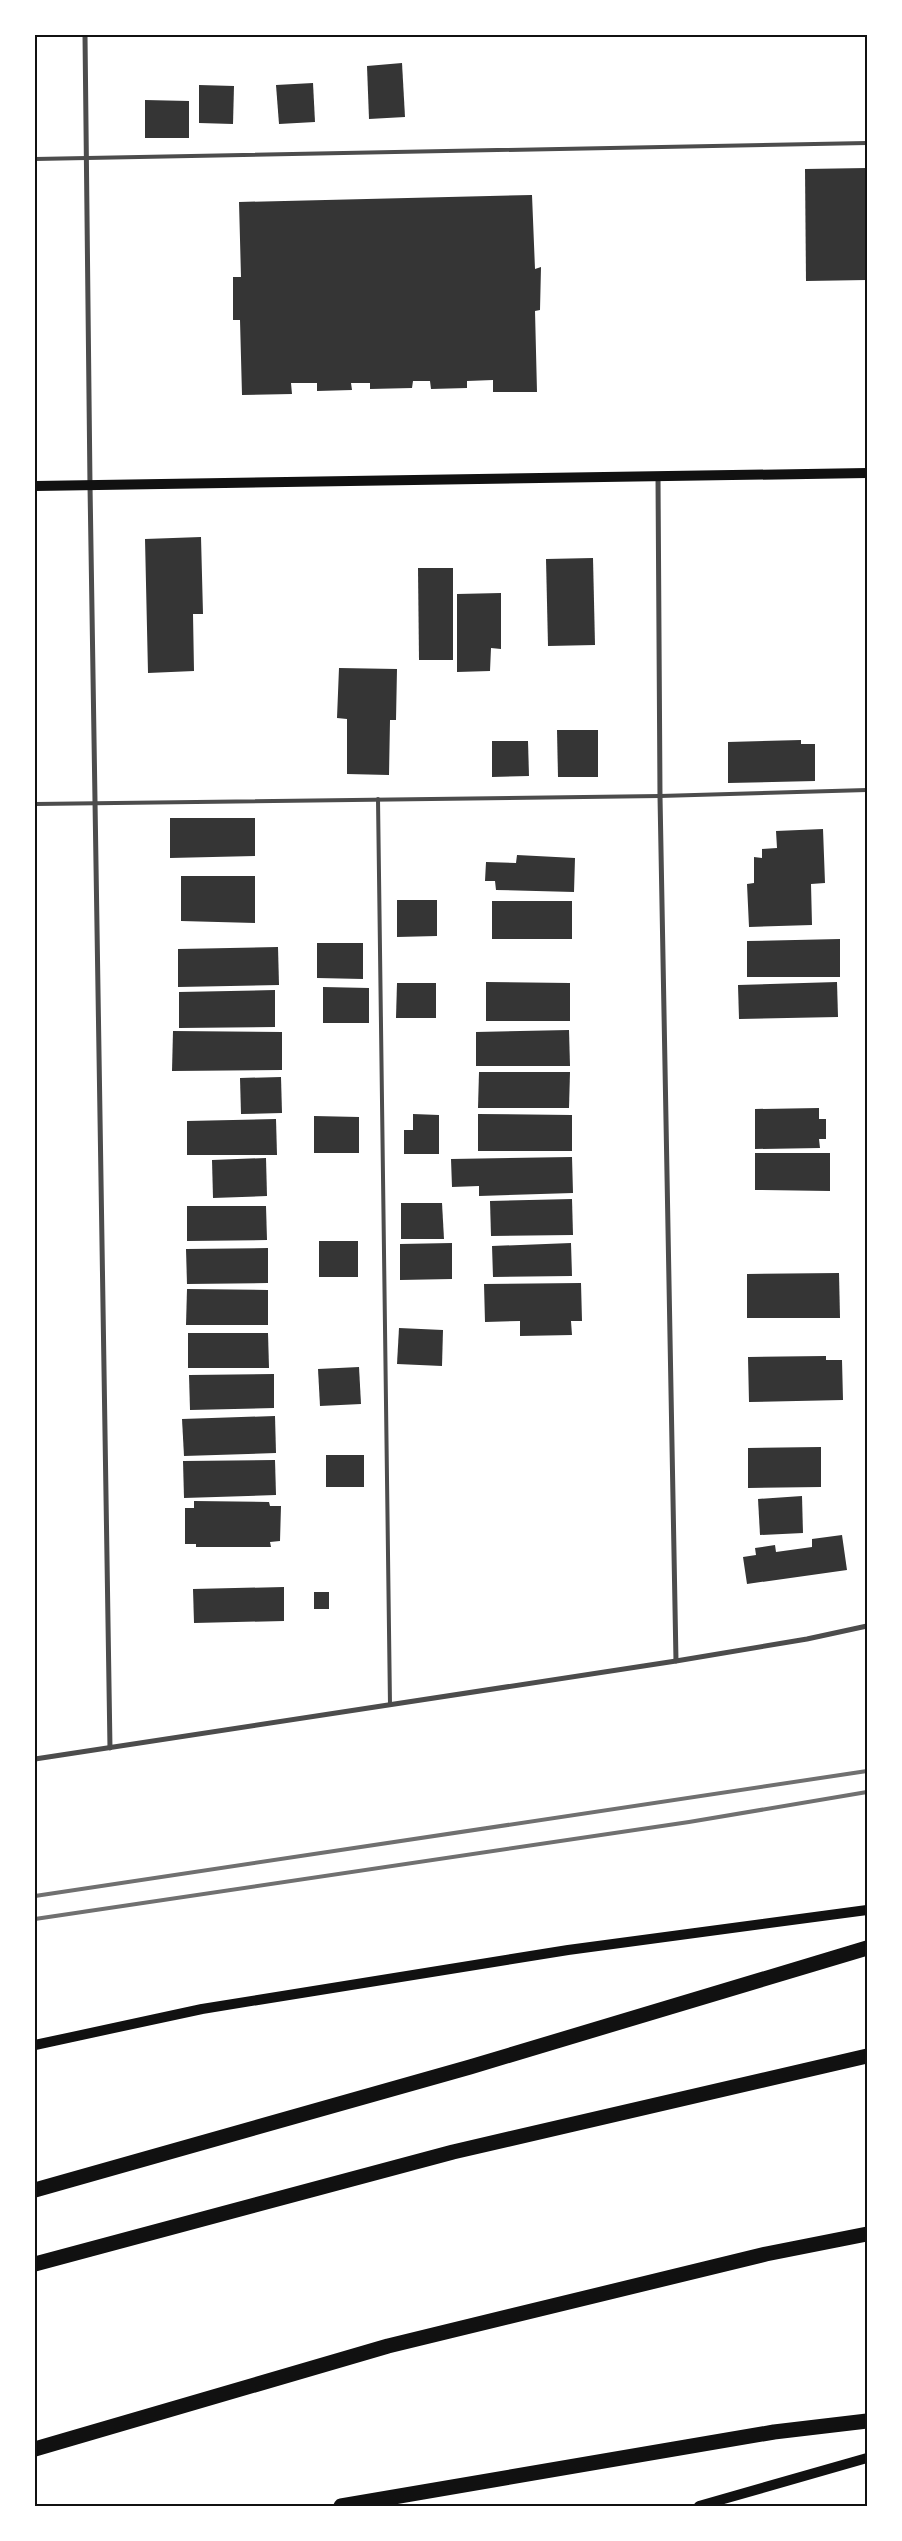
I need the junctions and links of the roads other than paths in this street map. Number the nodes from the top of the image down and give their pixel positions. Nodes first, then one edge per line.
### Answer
1 (85, 35) edge
2 (867, 143) edge
3 (35, 159) edge
4 (86, 159) junction
5 (867, 473) edge
6 (658, 476) junction
7 (90, 485) junction
8 (35, 486) edge
9 (867, 790) edge
10 (660, 796) junction
11 (378, 799) junction
12 (94, 802) junction
13 (35, 804) edge
14 (867, 1626) edge
15 (676, 1661) junction
16 (390, 1705) junction
17 (110, 1748) junction
18 (35, 1759) edge
19 (867, 1910) edge
20 (867, 1948) edge
21 (35, 2045) edge
22 (867, 2056) edge
23 (35, 2190) edge
24 (867, 2234) edge
25 (35, 2264) edge
26 (867, 2421) edge
27 (35, 2450) edge
28 (867, 2458) edge
29 (342, 2506) edge
30 (699, 2506) edge

1 - 4 street
2 - 4 lane
3 - 4 lane
4 - 7 street
5 - 6 main road
6 - 7 main road
6 - 10 street
7 - 8 main road
7 - 12 street
9 - 10 lane
10 - 11 lane
10 - 15 street
11 - 12 lane
11 - 16 lane
12 - 13 lane
12 - 17 street
14 - 15 street
15 - 16 street
16 - 17 street
17 - 18 street
19 - 21 main road
20 - 23 highway
22 - 25 highway
24 - 27 highway
26 - 29 highway
28 - 30 main road

